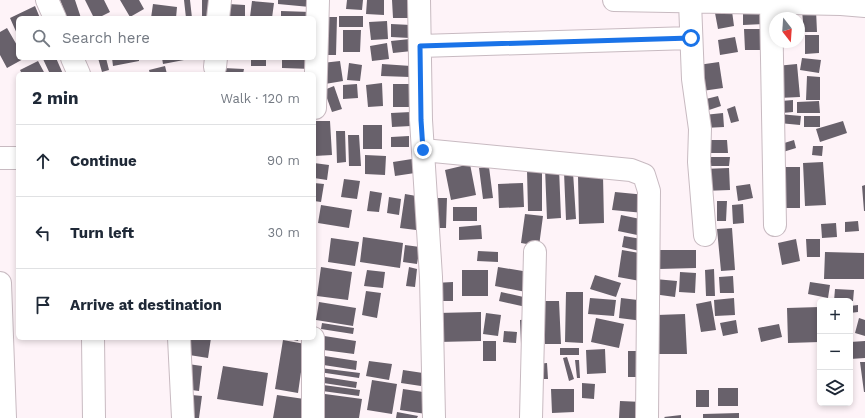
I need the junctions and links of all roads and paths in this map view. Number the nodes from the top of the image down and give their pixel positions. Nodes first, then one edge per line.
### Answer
1 (47, 0) edge
2 (220, 0) edge
3 (318, 0) edge
4 (419, 0) edge
5 (614, 0) edge
6 (690, 2) junction
7 (771, 3) junction
8 (865, 6) edge
9 (54, 16) edge
10 (218, 16) edge
11 (691, 38) junction
12 (420, 46) junction
13 (73, 60) edge
14 (78, 72) edge
15 (316, 72) edge
16 (423, 150) junction
17 (0, 158) edge
18 (16, 158) edge
19 (775, 225) dead end
20 (706, 235) dead end
21 (535, 252) dead end
22 (0, 283) edge
23 (93, 340) edge
24 (179, 340) edge
25 (313, 340) edge
26 (5, 418) edge
27 (94, 418) edge
28 (183, 418) edge
29 (313, 418) edge
30 (434, 418) edge
31 (531, 418) edge
32 (647, 418) edge

1 - 9 street
2 - 10 street
3 - 15 street
4 - 12 street
5 - 6 street
6 - 7 street
6 - 11 street
7 - 8 street
7 - 19 street
11 - 12 street
11 - 20 street
12 - 16 street
13 - 14 street
16 - 30 street
16 - 32 street
17 - 18 street
21 - 31 street
22 - 26 street
23 - 27 street
24 - 28 street
25 - 29 street

